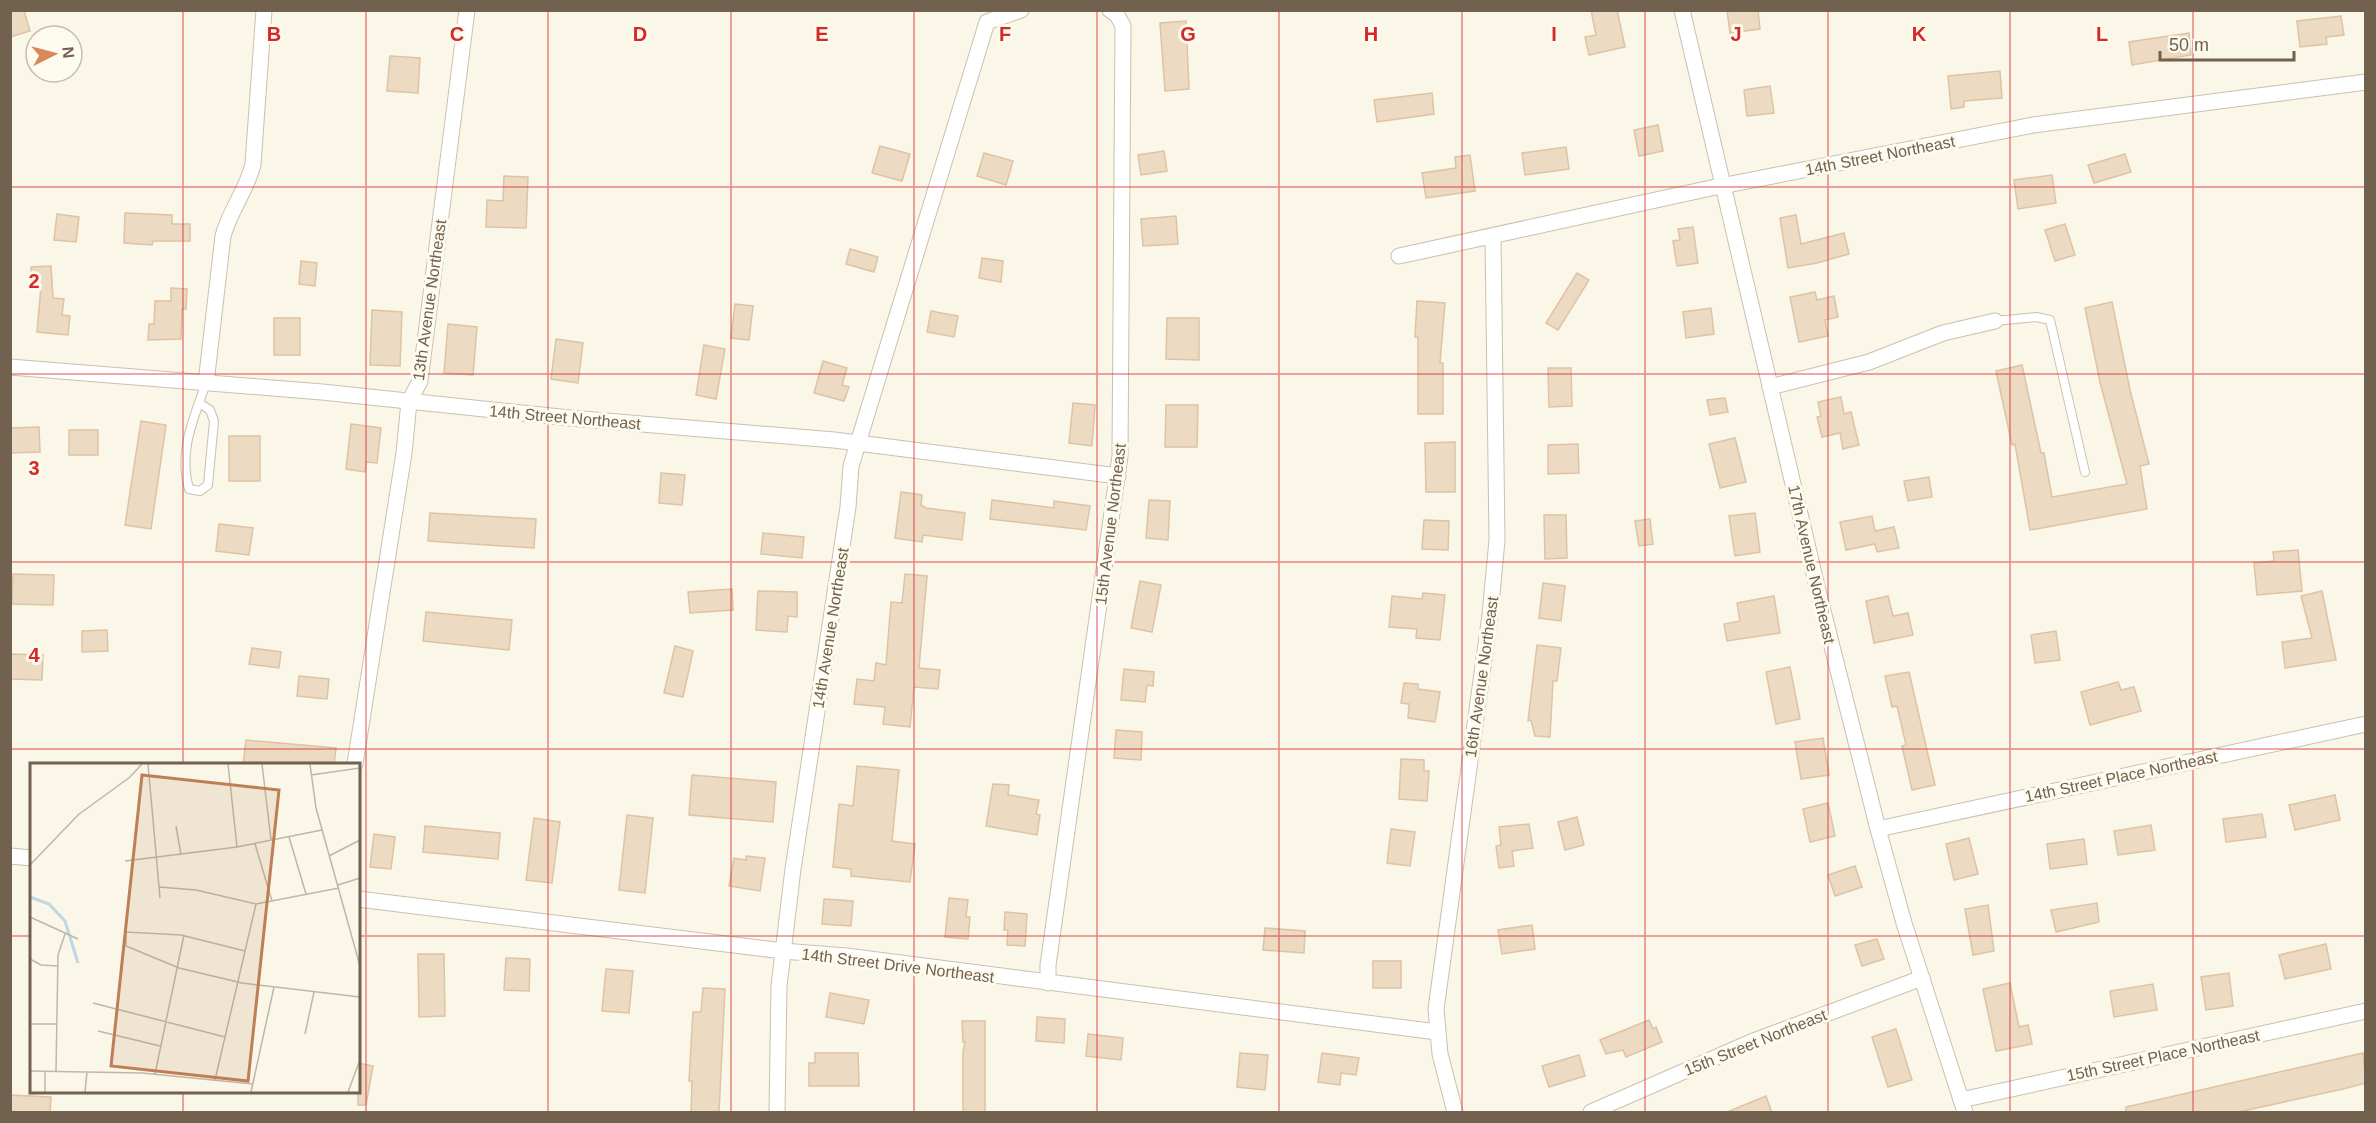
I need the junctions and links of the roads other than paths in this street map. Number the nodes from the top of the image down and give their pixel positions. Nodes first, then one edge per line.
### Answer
1 (264, 10) edge
2 (467, 10) edge
3 (1021, 10) edge
4 (1110, 10) edge
5 (1682, 10) edge
6 (2366, 82) edge
7 (1724, 186) junction
8 (1493, 237) junction
9 (1399, 256) dead end
10 (1995, 321) joint
11 (10, 367) edge
12 (206, 383) junction
13 (1770, 387) junction
14 (410, 402) junction
15 (199, 403) junction
16 (856, 444) junction
17 (2085, 472) dead end
18 (1118, 476) junction
19 (2366, 724) edge
20 (355, 763) edge
21 (1878, 829) junction
22 (10, 856) edge
23 (30, 858) edge
24 (360, 899) edge
25 (783, 951) junction
26 (1922, 978) junction
27 (1048, 983) junction
28 (2366, 1011) edge
29 (1437, 1032) junction
30 (1963, 1106) edge
31 (777, 1113) edge
32 (1455, 1113) edge
33 (1591, 1113) edge

1 - 12 street
2 - 14 street, 13th Avenue Northeast
3 - 16 street, 14th Avenue Northeast
4 - 18 street, 15th Avenue Northeast
5 - 7 street, 17th Avenue Northeast
6 - 7 street, 14th Street Northeast
7 - 8 street, 14th Street Northeast
7 - 13 street, 17th Avenue Northeast
8 - 9 street, 14th Street Northeast
8 - 29 street, 16th Avenue Northeast
10 - 13 street
10 - 17 lane
11 - 12 street, 14th Street Northeast
12 - 14 street, 14th Street Northeast
12 - 15 lane
13 - 21 street, 17th Avenue Northeast
14 - 16 street, 14th Street Northeast
14 - 20 street, 13th Avenue Northeast
15 - 15 lane
16 - 18 street, 14th Street Northeast
16 - 25 street, 14th Avenue Northeast
18 - 27 street, 15th Avenue Northeast
19 - 21 street, 14th Street Place Northeast
21 - 26 street, 17th Avenue Northeast
22 - 23 street
24 - 25 street, 14th Street Drive Northeast
25 - 27 street, 14th Street Drive Northeast
25 - 31 street, 14th Avenue Northeast
26 - 30 street, 17th Avenue Northeast
26 - 33 street, 15th Street Northeast
27 - 29 street, 14th Street Drive Northeast
28 - 30 street, 15th Street Place Northeast
29 - 32 street, 16th Avenue Northeast

